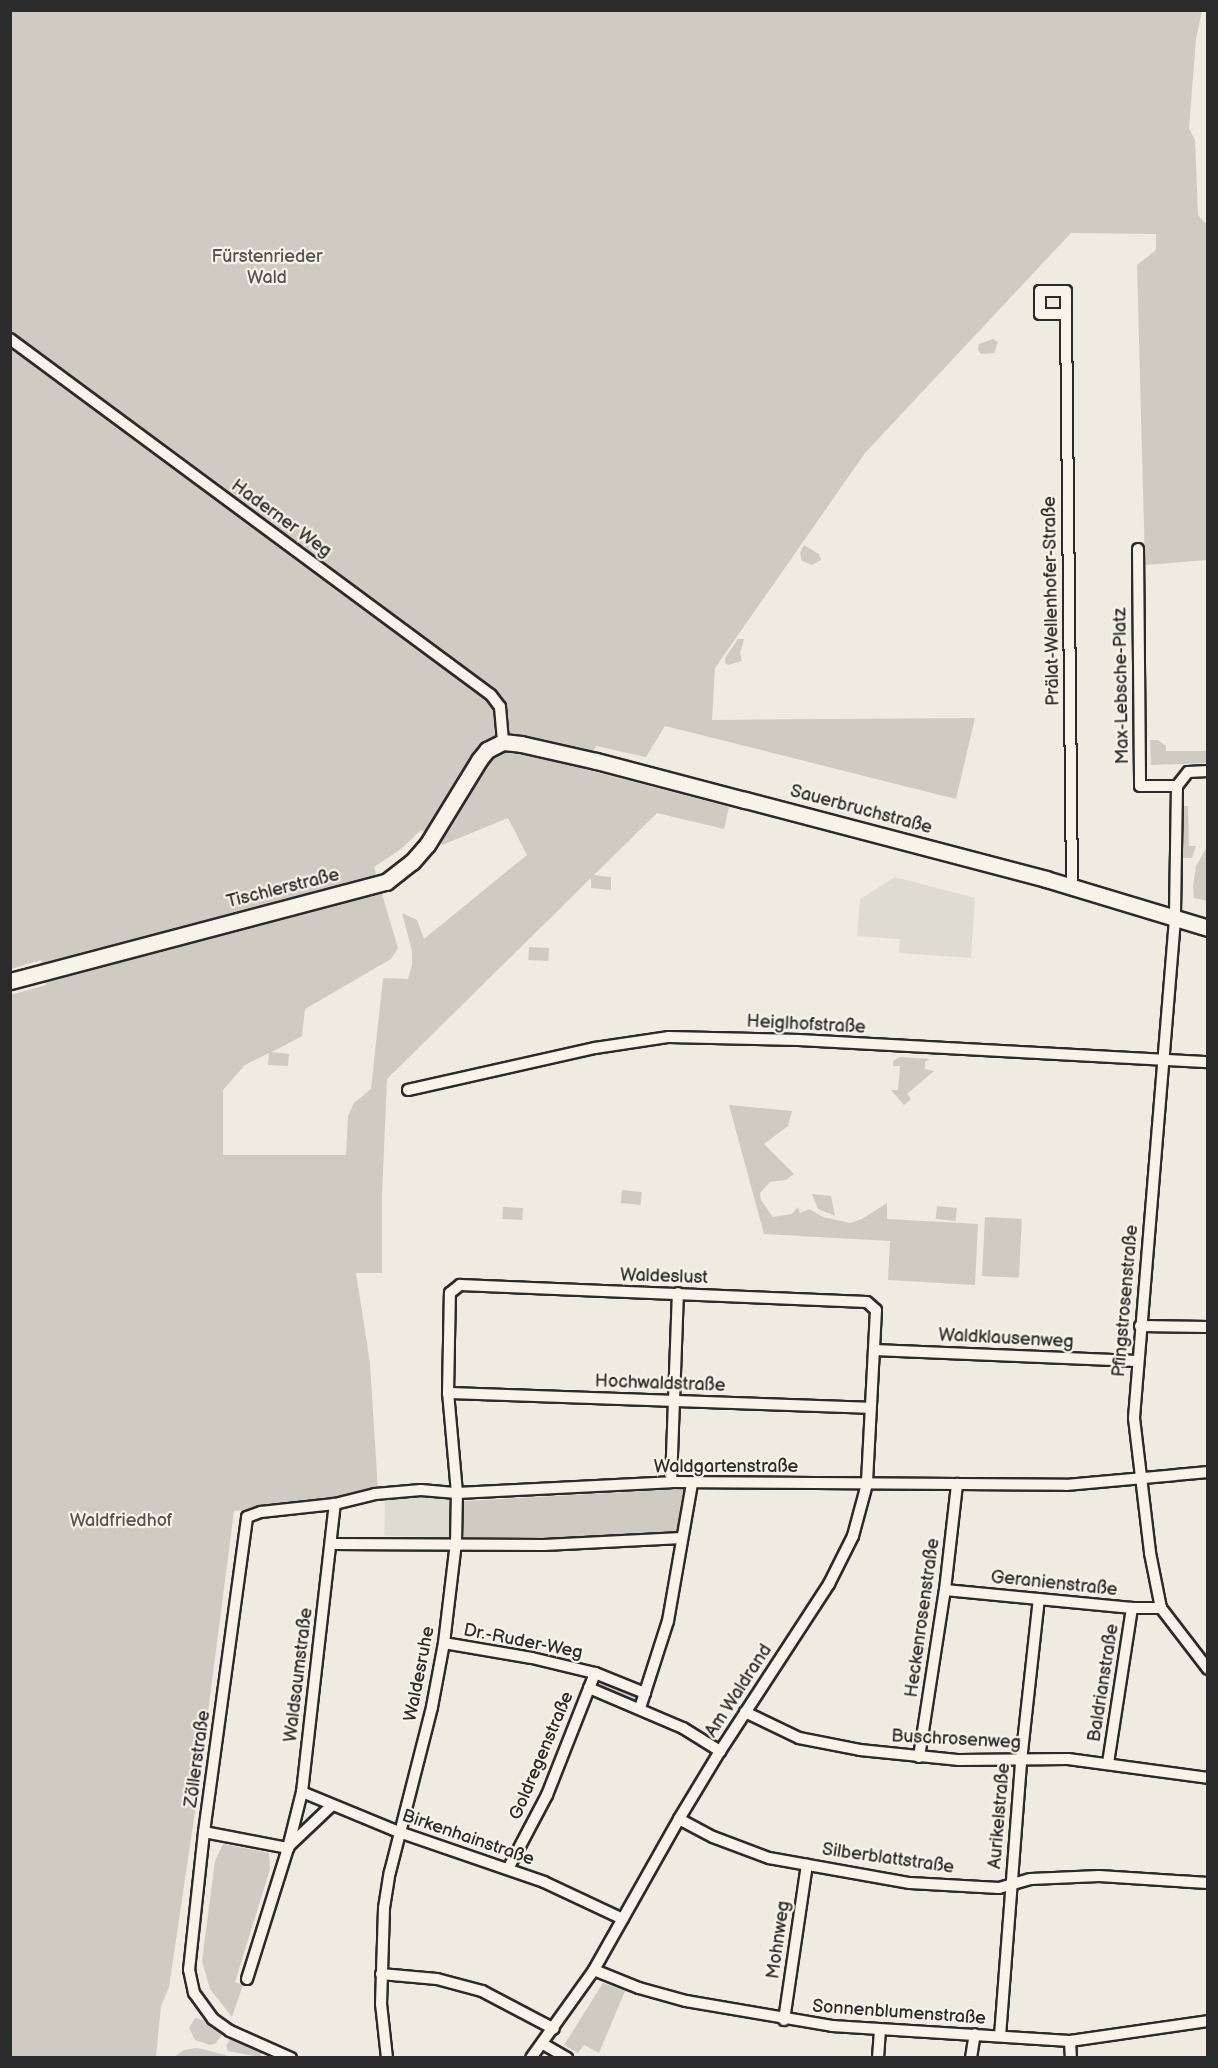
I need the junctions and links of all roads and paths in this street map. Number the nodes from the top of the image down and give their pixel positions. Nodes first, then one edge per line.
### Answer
1 (1066, 314) dead end
2 (10, 339) edge
3 (1138, 549) dead end
4 (502, 742) junction
5 (1208, 771) edge
6 (1177, 786) junction
7 (1072, 888) junction
8 (1175, 919) junction
9 (1208, 928) edge
10 (10, 981) edge
11 (1163, 1060) junction
12 (1208, 1062) edge
13 (408, 1090) dead end
14 (450, 1293) joint
15 (678, 1293) junction
16 (876, 1310) joint
17 (1140, 1326) junction
18 (1208, 1327) edge
19 (874, 1350) junction
20 (1137, 1361) junction
21 (448, 1393) junction
22 (673, 1401) junction
23 (870, 1408) junction
24 (1208, 1472) edge
25 (1141, 1479) junction
26 (671, 1482) junction
27 (692, 1483) junction
28 (867, 1484) junction
29 (957, 1484) junction
30 (457, 1493) junction
31 (335, 1504) junction
32 (247, 1518) joint
33 (682, 1538) junction
34 (456, 1543) junction
35 (332, 1544) junction
36 (945, 1590) junction
37 (1039, 1599) junction
38 (1132, 1608) junction
39 (1161, 1608) junction
40 (444, 1643) junction
41 (1208, 1669) edge
42 (595, 1673) junction
43 (589, 1688) junction
44 (645, 1693) junction
45 (640, 1708) junction
46 (746, 1712) junction
47 (720, 1751) junction
48 (919, 1757) junction
49 (1021, 1761) junction
50 (1108, 1763) junction
51 (1208, 1778) edge
52 (302, 1792) junction
53 (331, 1806) junction
54 (679, 1819) junction
55 (204, 1832) junction
56 (399, 1832) junction
57 (288, 1848) junction
58 (807, 1865) junction
59 (508, 1869) junction
60 (1208, 1883) edge
61 (1010, 1885) junction
62 (623, 1919) junction
63 (594, 1970) junction
64 (381, 1974) junction
65 (247, 1979) dead end
66 (784, 2020) junction
67 (1208, 2021) edge
68 (554, 2029) junction
69 (880, 2030) junction
70 (975, 2034) junction
71 (1000, 2036) junction
72 (1070, 2041) junction
73 (543, 2044) junction
74 (291, 2058) edge
75 (387, 2058) edge
76 (531, 2058) edge
77 (567, 2058) edge
78 (878, 2058) edge
79 (971, 2058) edge
80 (1071, 2058) edge

1 - 7 street, Prälat-Wellenhofer-Straße
2 - 4 street, Haderner Weg
3 - 6 street, Max-Lebsche-Platz
4 - 7 street, Sauerbruchstraße
4 - 10 street, Tischlerstraße
5 - 6 street
6 - 8 street
7 - 8 street, Sauerbruchstraße
8 - 9 street, Sauerbruchstraße
8 - 11 street, Pfingstrosenstraße
11 - 12 street, Heiglhofstraße
11 - 13 street, Heiglhofstraße
11 - 17 street, Pfingstrosenstraße
14 - 15 street, Waldeslust
14 - 21 street, Waldesruhe
15 - 16 street, Waldeslust
15 - 22 street
16 - 19 street, Am Waldrand
17 - 18 street
17 - 20 street, Pfingstrosenstraße
19 - 20 street, Waldklausenweg
19 - 23 street, Am Waldrand
20 - 25 street, Pfingstrosenstraße
21 - 22 street, Hochwaldstraße
21 - 30 street, Waldesruhe
22 - 23 street, Hochwaldstraße
22 - 26 street
23 - 28 street, Am Waldrand
24 - 25 street, Waldgartenstraße
25 - 29 street, Waldgartenstraße
25 - 39 street, Pfingstrosenstraße
26 - 27 street, Waldgartenstraße
26 - 30 street, Waldgartenstraße
27 - 28 street, Waldgartenstraße
27 - 33 street
28 - 29 street, Waldgartenstraße
28 - 46 street, Am Waldrand
29 - 36 street, Heckenrosenstraße
30 - 31 street, Waldgartenstraße
30 - 34 street, Waldesruhe
31 - 32 street, Waldgartenstraße
31 - 35 street, Waldsaumstraße
32 - 55 street, Zöllerstraße
33 - 34 street
33 - 44 street
34 - 35 street
34 - 40 street, Waldesruhe
35 - 52 street, Waldsaumstraße
36 - 37 street, Geranienstraße
36 - 48 street, Heckenrosenstraße
37 - 38 street, Geranienstraße
37 - 49 street, Aurikelstraße
38 - 39 street, Geranienstraße
38 - 50 street, Baldrianstraße
39 - 41 street, Pfingstrosenstraße
40 - 42 street, Dr.-Ruder-Weg
40 - 56 street, Waldesruhe
42 - 43 street, Dr.-Ruder-Weg
42 - 44 street, Dr.-Ruder-Weg
43 - 45 street, Dr.-Ruder-Weg
43 - 59 street, Goldregenstraße
44 - 45 street
45 - 47 street, Dr.-Ruder-Weg
46 - 47 street, Am Waldrand
46 - 48 street, Buschrosenweg
47 - 54 street, Am Waldrand
48 - 49 street, Buschrosenweg
49 - 50 street, Buschrosenweg
49 - 61 street, Aurikelstraße
50 - 51 street, Buschrosenweg
52 - 53 street, Birkenhainstraße
52 - 57 street, Waldsaumstraße
53 - 56 street, Birkenhainstraße
53 - 57 street, Waldsaumstraße
54 - 58 street, Silberblattstraße
54 - 62 street, Am Waldrand
55 - 57 street
55 - 74 street, Zöllerstraße
56 - 59 street, Birkenhainstraße
56 - 64 street, Waldesruhe
57 - 65 street, Waldsaumstraße
58 - 61 street, Silberblattstraße
58 - 66 street, Mohnweg
59 - 62 street, Birkenhainstraße
60 - 61 street, Silberblattstraße
61 - 71 street, Aurikelstraße
62 - 63 street, Am Waldrand
63 - 66 street, Sonnenblumenstraße
63 - 68 street, Am Waldrand
64 - 68 street
64 - 75 street, Waldesruhe
66 - 69 street, Sonnenblumenstraße
67 - 72 street, Sonnenblumenstraße
68 - 73 street, Am Waldrand
69 - 70 street, Sonnenblumenstraße
69 - 78 street
70 - 71 street, Sonnenblumenstraße
70 - 79 street
71 - 72 street, Sonnenblumenstraße
72 - 80 street
73 - 76 street, Am Waldrand
73 - 77 street

